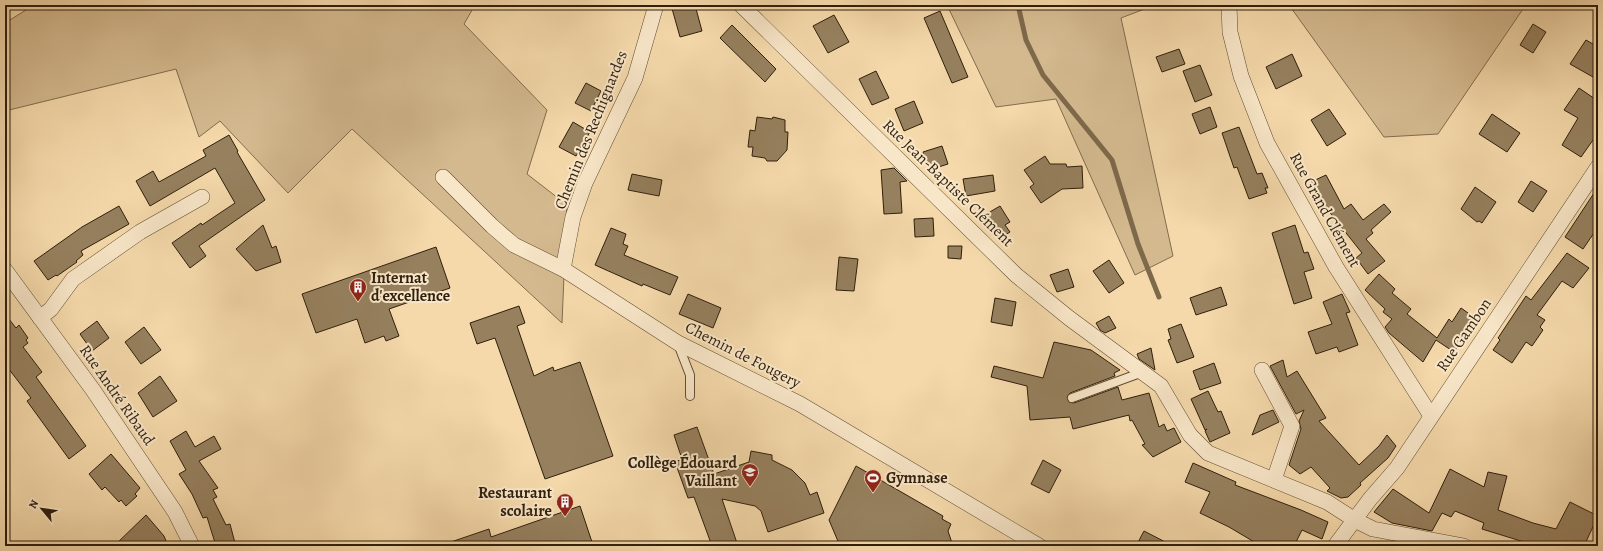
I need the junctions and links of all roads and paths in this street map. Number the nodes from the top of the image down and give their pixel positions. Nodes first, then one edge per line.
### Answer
1 (656, 5) edge
2 (741, 5) edge
3 (1229, 5) edge
4 (1598, 167) edge
5 (443, 177) dead end
6 (202, 197) dead end
7 (563, 269) junction
8 (5, 270) edge
9 (40, 318) junction
10 (678, 343) junction
11 (1262, 370) dead end
12 (1143, 372) junction
13 (690, 396) dead end
14 (1072, 398) dead end
15 (1431, 416) junction
16 (1274, 480) junction
17 (1355, 520) junction
18 (1034, 545) edge
19 (192, 546) edge
20 (1335, 546) edge
21 (1464, 546) edge

1 - 7 street, Chemin des Rechignardes
2 - 12 street, Rue Jean-Baptiste Clément
3 - 15 street, Rue Grand Clément
4 - 15 street, Rue Gambon
5 - 7 street, Chemin de Fougery
6 - 9 street
7 - 10 street, Chemin de Fougery
8 - 9 street, Rue André Ribaud
9 - 19 street, Rue André Ribaud
10 - 13 lane
10 - 18 street, Chemin de Fougery
11 - 16 street
12 - 14 lane
12 - 16 street, Rue Jean-Baptiste Clément
15 - 17 street, Rue Gambon
16 - 17 street, Rue Jean-Baptiste Clément
17 - 20 street, Rue Gambon
17 - 21 street, Rue Jean-Baptiste Clément

